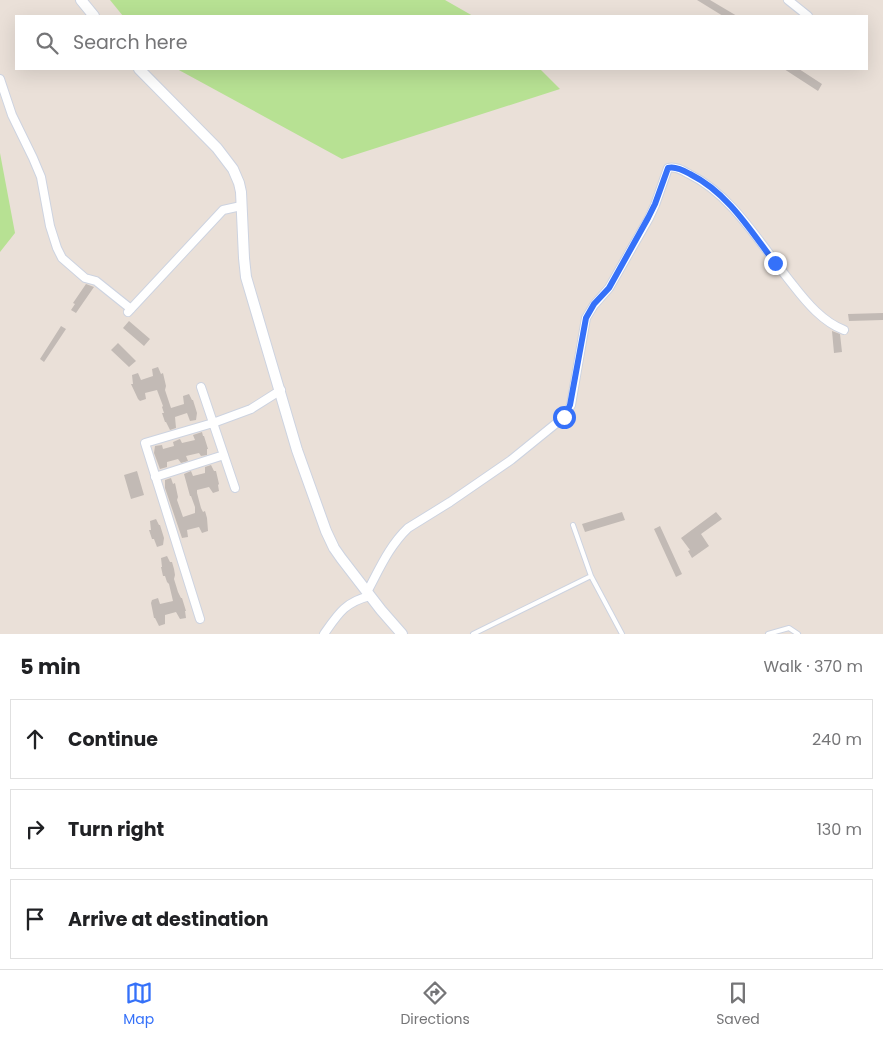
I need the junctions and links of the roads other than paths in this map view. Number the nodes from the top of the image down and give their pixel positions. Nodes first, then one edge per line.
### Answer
1 (82, 0) edge
2 (788, 0) edge
3 (93, 15) edge
4 (807, 15) edge
5 (140, 70) edge
6 (0, 79) edge
7 (241, 206) junction
8 (844, 330) dead end
9 (201, 387) dead end
10 (281, 390) junction
11 (213, 423) junction
12 (224, 455) junction
13 (155, 477) junction
14 (235, 488) dead end
15 (573, 525) dead end
16 (591, 576) junction
17 (368, 594) junction
18 (200, 619) dead end
19 (324, 634) edge
20 (402, 634) edge
21 (473, 634) edge
22 (622, 634) edge
23 (768, 634) edge
24 (798, 634) edge

1 - 3 street
2 - 4 street
5 - 7 street
6 - 7 street
7 - 10 street
8 - 17 street
9 - 11 street
10 - 11 street
10 - 17 street
11 - 12 street
11 - 13 street
12 - 13 street
12 - 14 street
13 - 18 street
15 - 16 lane
16 - 21 lane
16 - 22 lane
17 - 19 street
17 - 20 street
23 - 24 lane

